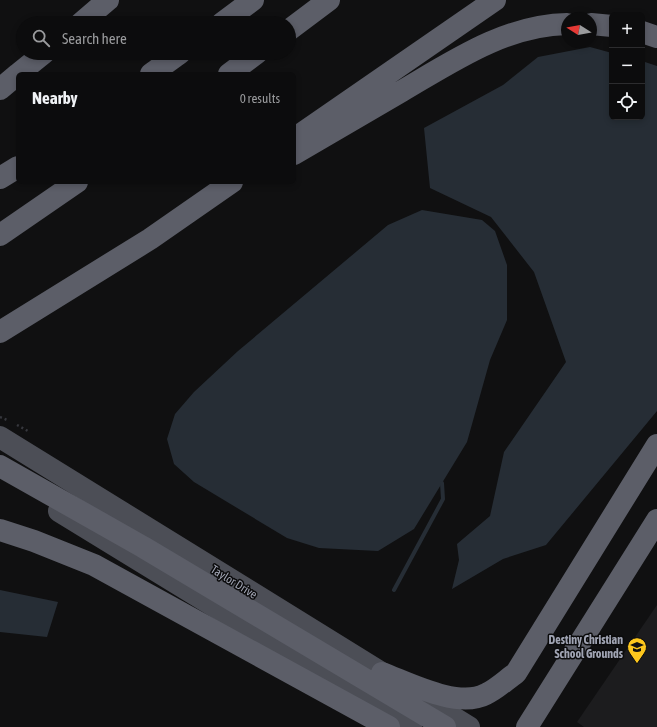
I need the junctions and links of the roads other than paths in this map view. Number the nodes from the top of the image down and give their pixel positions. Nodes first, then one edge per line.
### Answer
1 (108, 0) edge
2 (253, 0) edge
3 (329, 0) edge
4 (495, 0) edge
5 (89, 16) edge
6 (231, 16) edge
7 (296, 25) edge
8 (561, 25) edge
9 (597, 25) edge
10 (609, 26) edge
11 (645, 33) edge
12 (657, 37) edge
13 (35, 60) edge
14 (170, 60) edge
15 (248, 60) edge
16 (20, 72) edge
17 (153, 72) edge
18 (232, 72) edge
19 (16, 76) edge
20 (0, 89) edge
21 (296, 138) edge
22 (296, 153) edge
23 (16, 168) edge
24 (0, 178) edge
25 (74, 184) edge
26 (229, 184) edge
27 (244, 184) edge
28 (0, 235) edge
29 (150, 239) junction
30 (0, 332) edge
31 (0, 437) edge
32 (657, 445) edge
33 (0, 466) edge
34 (0, 474) edge
35 (657, 520) edge
36 (0, 530) edge
37 (382, 673) junction
38 (544, 700) junction
39 (389, 727) edge
40 (411, 727) edge
41 (445, 727) edge
42 (469, 727) edge
43 (527, 727) edge
44 (542, 727) edge

1 - 5 highway
2 - 6 highway
3 - 7 highway
4 - 21 highway
8 - 22 highway
9 - 10 highway
11 - 12 highway
13 - 16 highway
14 - 17 highway
15 - 18 highway
19 - 20 highway
23 - 24 highway
25 - 28 highway
26 - 29 highway
27 - 29 highway
29 - 30 highway
31 - 37 main road, Taylor Drive
32 - 37 highway
33 - 41 highway
34 - 40 main road
35 - 38 highway
36 - 39 highway
37 - 42 main road, Taylor Drive
38 - 43 highway
38 - 44 highway

